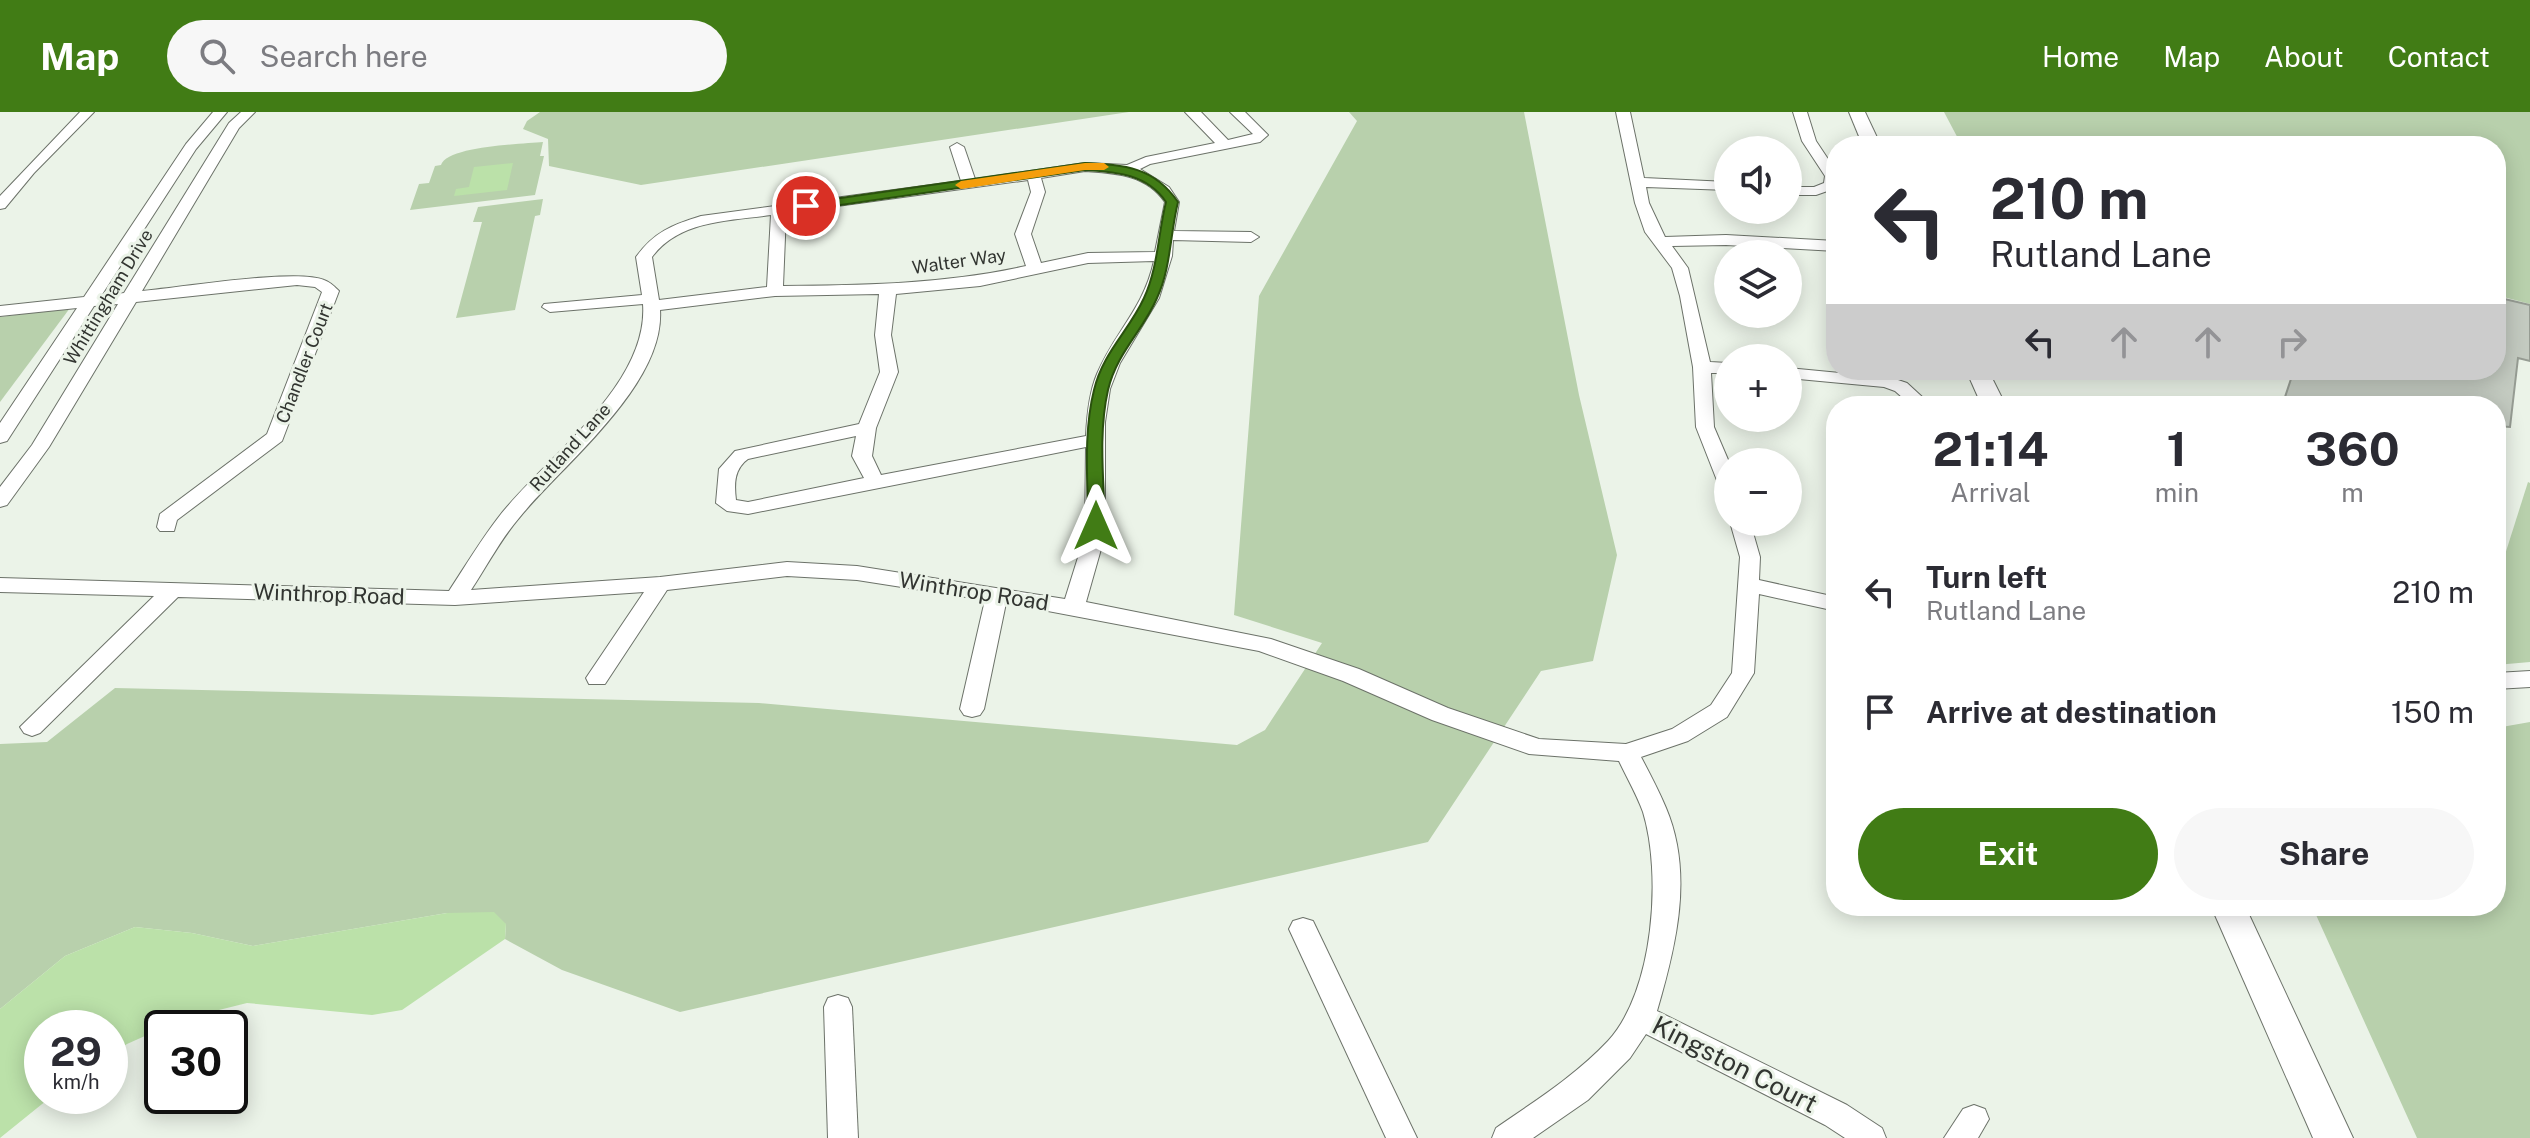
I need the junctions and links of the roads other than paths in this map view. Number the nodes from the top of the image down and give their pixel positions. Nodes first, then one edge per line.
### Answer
1 (87, 112) edge
2 (220, 112) edge
3 (248, 112) edge
4 (1194, 112) edge
5 (1237, 112) edge
6 (1623, 112) edge
7 (1800, 112) edge
8 (1857, 112) edge
9 (1868, 136) edge
10 (1225, 145) junction
11 (957, 147) dead end
12 (1826, 167) edge
13 (1129, 169) junction
14 (1033, 174) junction
15 (1637, 182) junction
16 (969, 184) junction
17 (1714, 185) edge
18 (1826, 187) edge
19 (1802, 191) edge
20 (0, 205) edge
21 (779, 210) junction
22 (1164, 235) junction
23 (1251, 237) dead end
24 (1661, 242) junction
25 (1826, 245) edge
26 (1164, 256) junction
27 (1035, 269) junction
28 (888, 289) junction
29 (775, 291) junction
30 (131, 297) junction
31 (92, 302) junction
32 (649, 302) junction
33 (550, 307) dead end
34 (0, 311) edge
35 (1702, 367) junction
36 (1714, 367) edge
37 (1802, 374) edge
38 (1826, 376) edge
39 (1864, 380) edge
40 (1911, 396) edge
41 (867, 428) junction
42 (0, 437) edge
43 (1095, 440) junction
44 (1714, 449) edge
45 (876, 484) junction
46 (0, 501) edge
47 (167, 527) dead end
48 (1744, 536) edge
49 (660, 584) junction
50 (0, 585) edge
51 (1750, 585) junction
52 (174, 589) junction
53 (997, 594) junction
54 (455, 598) junction
55 (1826, 602) edge
56 (1073, 607) junction
57 (597, 678) dead end
58 (2530, 679) edge
59 (2506, 680) edge
60 (972, 709) dead end
61 (32, 727) dead end
62 (1627, 753) junction
63 (2233, 916) edge
64 (1303, 929) dead end
65 (838, 1007) dead end
66 (1641, 1017) junction
67 (843, 1138) edge
68 (1402, 1138) edge
69 (1507, 1138) edge
70 (1871, 1138) edge
71 (2333, 1138) edge

1 - 20 street
2 - 31 street, Whittingham Drive
3 - 30 street, Whittingham Drive
4 - 10 street
5 - 10 street
6 - 15 street
7 - 12 street
8 - 9 street
10 - 13 street
11 - 16 street
13 - 14 street, Rutland Lane
13 - 22 street, Rutland Lane
14 - 16 street, Rutland Lane
14 - 27 street
15 - 17 street
15 - 24 street
16 - 21 street, Rutland Lane
18 - 19 street
21 - 29 street
21 - 32 street, Rutland Lane
22 - 23 street
22 - 26 street, Rutland Lane
24 - 25 street
24 - 35 street
26 - 27 street, Walter Way
26 - 43 street, Rutland Lane
27 - 28 street, Walter Way
28 - 29 street, Walter Way
28 - 41 street
29 - 32 street, Walter Way
30 - 31 street, Chandler Court
30 - 46 street, Whittingham Drive
30 - 47 street, Chandler Court
31 - 34 street, Chandler Court
31 - 42 street, Whittingham Drive
32 - 33 street, Walter Way
32 - 54 street, Rutland Lane
35 - 36 street
35 - 44 street
37 - 38 street
39 - 40 street
41 - 45 street
41 - 45 street
43 - 45 street
43 - 56 street, Rutland Lane
48 - 51 street, Winthrop Road
49 - 53 street, Winthrop Road
49 - 54 street, Winthrop Road
49 - 57 street
50 - 52 street, Winthrop Road
51 - 55 street
51 - 62 street, Winthrop Road
52 - 54 street, Winthrop Road
52 - 61 street
53 - 56 street, Winthrop Road
53 - 60 street
56 - 62 street, Winthrop Road
58 - 59 street
62 - 66 street
63 - 71 street
64 - 68 street
65 - 67 street
66 - 69 street
66 - 70 street, Kingston Court

